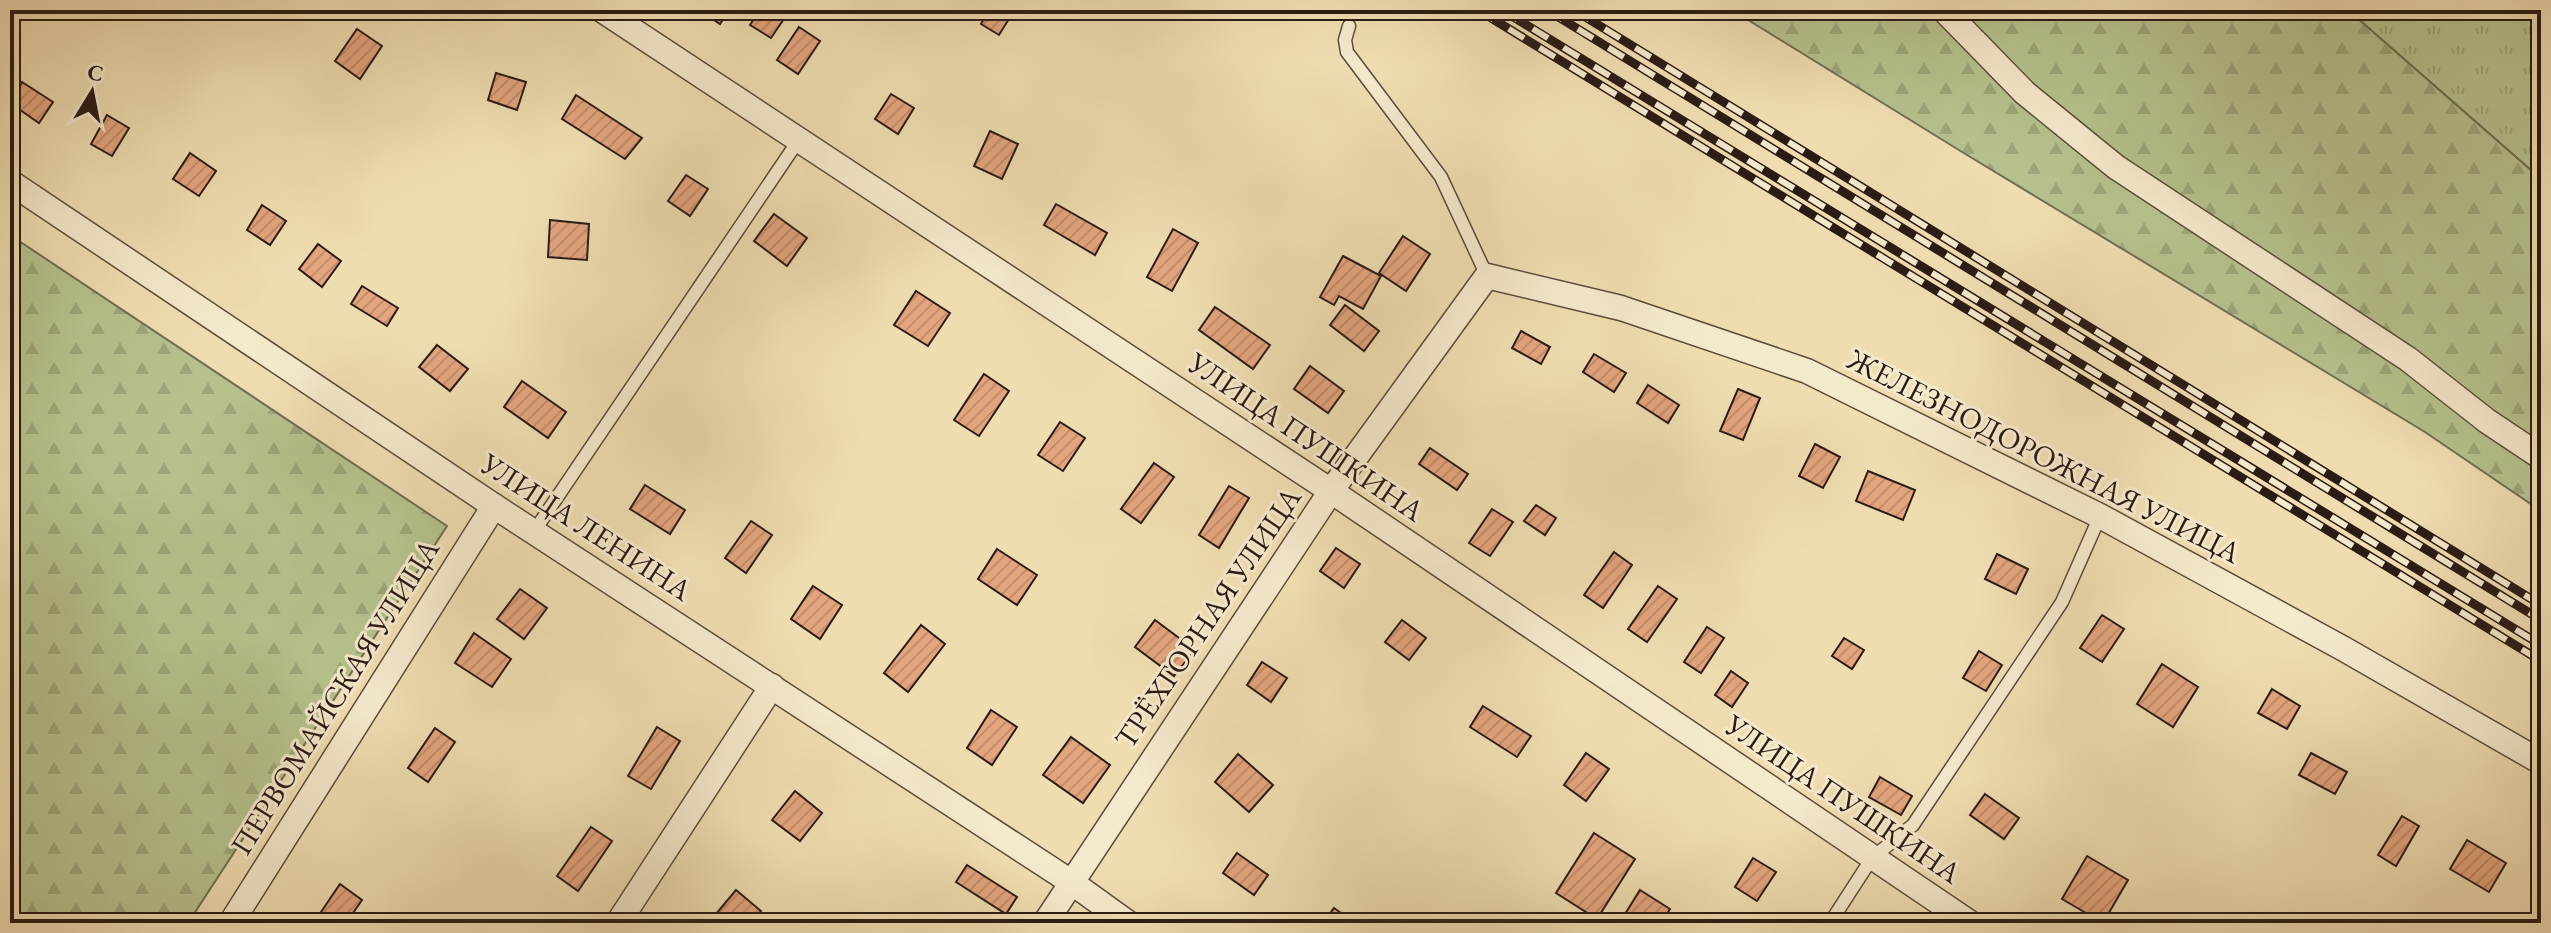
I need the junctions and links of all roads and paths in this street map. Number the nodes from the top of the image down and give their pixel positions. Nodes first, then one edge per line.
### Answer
1 (1944, 10) edge
2 (609, 12) edge
3 (1349, 26) dead end
4 (798, 141) junction
5 (10, 182) edge
6 (1487, 276) junction
7 (2541, 457) edge
8 (1331, 491) junction
9 (494, 506) junction
10 (2100, 516) junction
11 (535, 530) junction
12 (772, 686) junction
13 (2541, 762) edge
14 (1872, 858) junction
15 (1071, 882) junction
16 (231, 923) edge
17 (618, 923) edge
18 (1045, 923) edge
19 (1128, 923) edge
20 (1830, 923) edge
21 (1970, 923) edge

1 - 7 street
2 - 4 street, УЛИЦА ПУШКИНА
3 - 6 lane
4 - 8 street, УЛИЦА ПУШКИНА
4 - 11 lane
5 - 9 street, УЛИЦА ЛЕНИНА
6 - 8 street, ТРЁХГОРНАЯ УЛИЦА
6 - 10 street, ЖЕЛЕЗНОДОРОЖНАЯ УЛИЦА
8 - 14 street, УЛИЦА ПУШКИНА
8 - 15 street, ТРЁХГОРНАЯ УЛИЦА
9 - 11 street, УЛИЦА ЛЕНИНА
9 - 16 street, ПЕРВОМАЙСКАЯ УЛИЦА
10 - 13 street, ЖЕЛЕЗНОДОРОЖНАЯ УЛИЦА
10 - 14 lane
11 - 12 street, УЛИЦА ЛЕНИНА
12 - 15 street, УЛИЦА ЛЕНИНА
12 - 17 street
14 - 20 lane
14 - 21 street, УЛИЦА ПУШКИНА
15 - 18 street, ТРЁХГОРНАЯ УЛИЦА
15 - 19 street, УЛИЦА ЛЕНИНА

